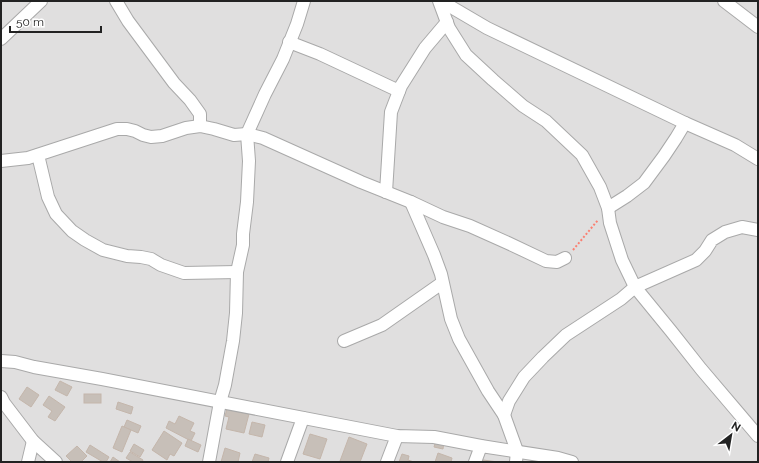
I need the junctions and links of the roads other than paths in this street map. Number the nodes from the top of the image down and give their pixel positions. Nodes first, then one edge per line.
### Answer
1 (41, 1) edge
2 (116, 1) edge
3 (440, 1) edge
4 (724, 1) edge
5 (302, 2) edge
6 (447, 22) junction
7 (758, 27) edge
8 (1, 39) edge
9 (289, 42) junction
10 (399, 90) junction
11 (685, 123) junction
12 (200, 126) junction
13 (247, 134) junction
14 (38, 155) junction
15 (758, 159) edge
16 (1, 161) edge
17 (386, 192) junction
18 (411, 202) junction
19 (608, 208) junction
20 (758, 230) edge
21 (565, 258) road end
22 (237, 272) junction
23 (442, 283) junction
24 (635, 287) junction
25 (344, 341) dead end
26 (1, 361) edge
27 (1, 397) edge
28 (220, 402) junction
29 (504, 415) junction
30 (303, 418) junction
31 (397, 436) junction
32 (758, 436) edge
33 (33, 441) junction
34 (481, 446) junction
35 (516, 456) edge
36 (28, 462) edge
37 (56, 462) edge
38 (209, 462) edge
39 (287, 462) edge
40 (387, 462) edge
41 (475, 462) edge
42 (572, 462) edge

1 - 8 street
2 - 12 street
3 - 6 street
3 - 11 street
4 - 7 street
5 - 9 street
6 - 10 street
6 - 19 street
9 - 10 street
9 - 13 street
10 - 17 street
11 - 15 street
11 - 19 street
12 - 13 street
12 - 14 street
13 - 17 street
13 - 22 street
14 - 16 street
14 - 22 street
17 - 18 street
18 - 21 street
18 - 23 street
19 - 24 street
20 - 24 street
22 - 28 street
23 - 25 street
23 - 29 street
24 - 29 street
24 - 32 street
26 - 28 street
27 - 33 street
28 - 30 street
28 - 38 street
29 - 35 street
30 - 31 street
30 - 39 street
31 - 34 street
31 - 40 street
33 - 36 street
33 - 37 street
34 - 35 street
34 - 41 street
35 - 42 street

